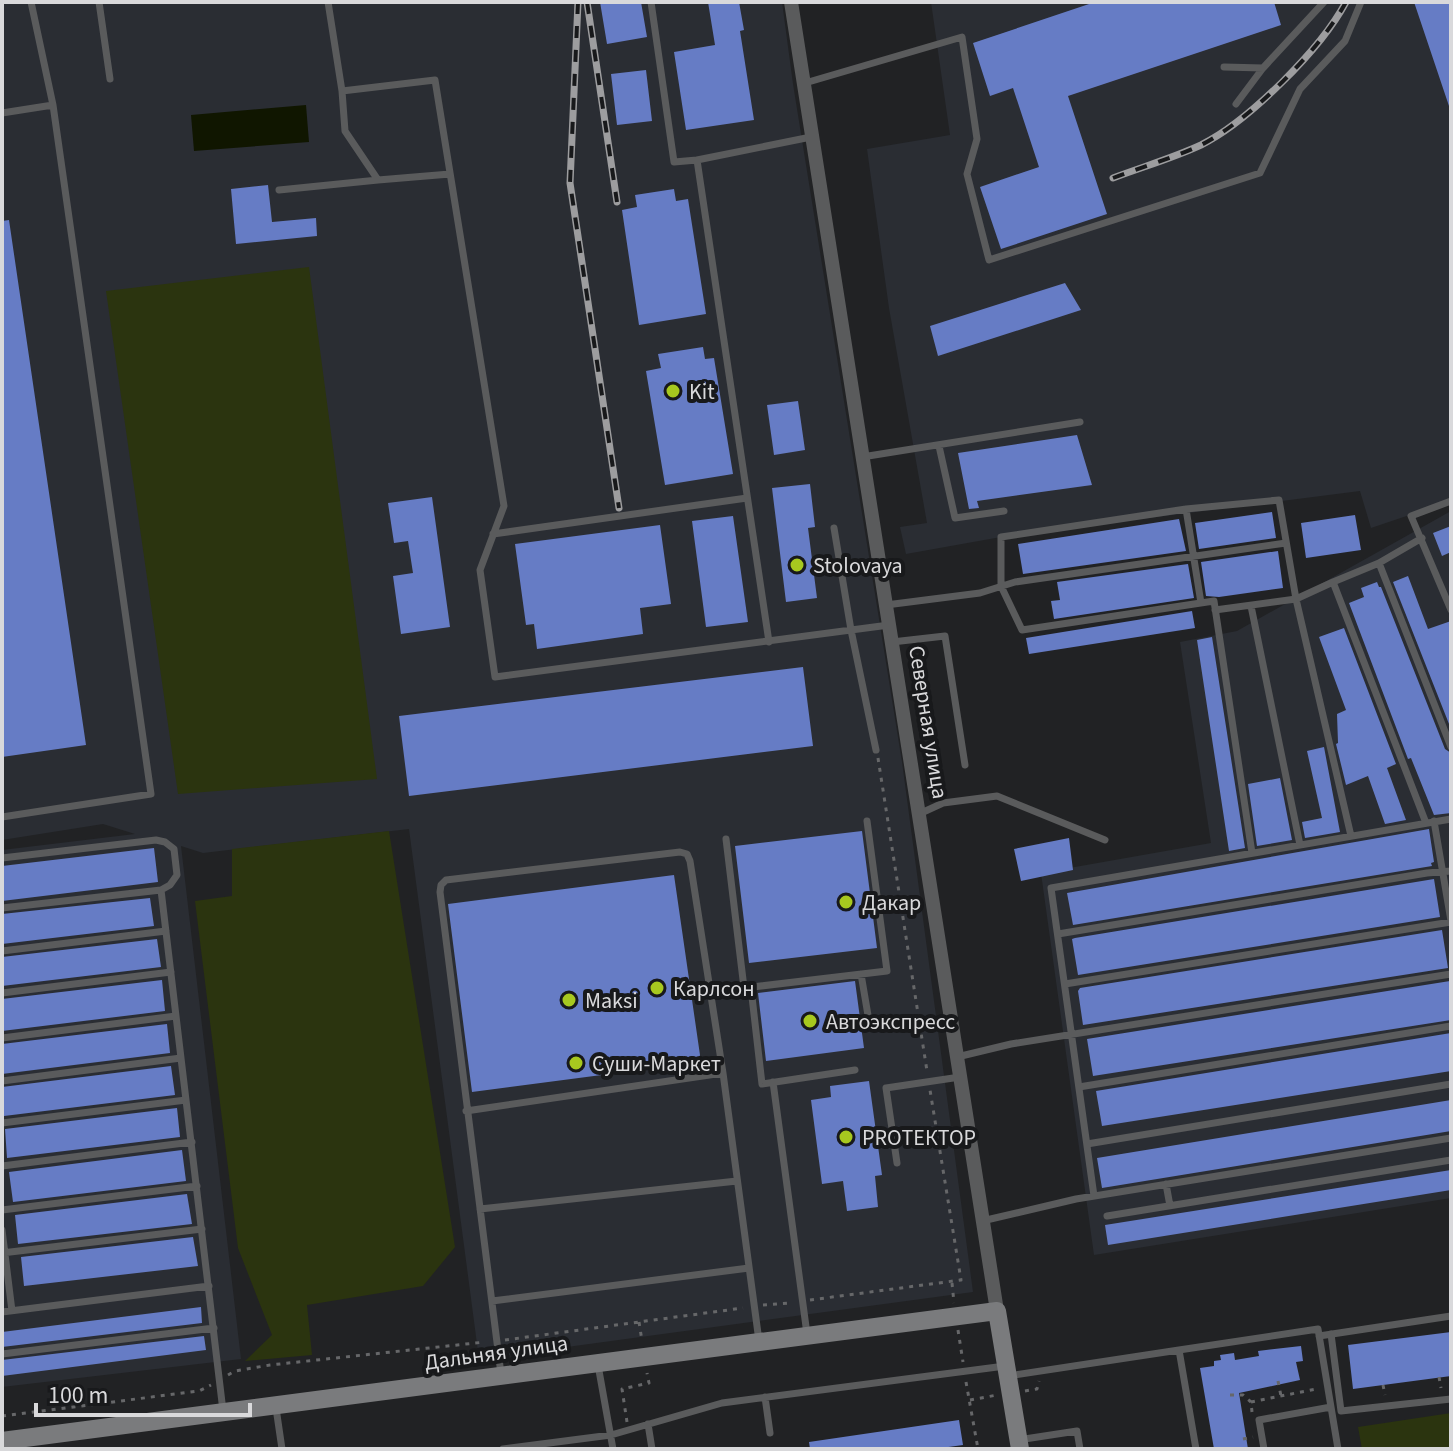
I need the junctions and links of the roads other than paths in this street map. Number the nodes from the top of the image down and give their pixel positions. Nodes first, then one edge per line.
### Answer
1 (31, 2) edge
2 (99, 2) edge
3 (328, 2) edge
4 (651, 2) edge
5 (791, 2) edge
6 (1324, 2) edge
7 (1361, 2) edge
8 (1224, 67) dead end
9 (1263, 68) junction
10 (110, 79) dead end
11 (803, 84) junction
12 (342, 91) junction
13 (1236, 104) dead end
14 (53, 105) junction
15 (2, 113) edge
16 (811, 137) junction
17 (697, 160) junction
18 (450, 174) junction
19 (378, 180) junction
20 (279, 190) dead end
21 (1080, 422) dead end
22 (939, 446) junction
23 (862, 457) junction
24 (747, 498) junction
25 (1451, 501) edge
26 (1186, 509) junction
27 (1004, 511) dead end
28 (834, 528) dead end
29 (493, 534) junction
30 (1422, 538) junction
31 (1286, 543) junction
32 (1193, 556) junction
33 (1379, 563) junction
34 (1333, 582) junction
35 (1001, 586) junction
36 (1296, 599) junction
37 (1201, 603) junction
38 (886, 605) junction
39 (1251, 606) junction
40 (1215, 610) junction
41 (1451, 610) edge
42 (889, 625) junction
43 (851, 630) junction
44 (769, 642) junction
45 (892, 642) junction
46 (1451, 747) edge
47 (876, 750) road end
48 (965, 765) dead end
49 (919, 814) junction
50 (2, 817) edge
51 (1451, 819) edge
52 (867, 821) dead end
53 (1430, 822) junction
54 (1351, 836) junction
55 (726, 839) dead end
56 (1105, 840) dead end
57 (1300, 845) junction
58 (1252, 853) junction
59 (2, 858) edge
60 (1447, 871) edge
61 (161, 890) junction
62 (2, 908) edge
63 (1451, 922) edge
64 (166, 931) junction
65 (1058, 934) junction
66 (2, 951) edge
67 (171, 972) junction
68 (861, 974) junction
69 (1451, 974) edge
70 (1065, 984) junction
71 (751, 988) junction
72 (2, 993) edge
73 (176, 1016) junction
74 (1451, 1026) edge
75 (870, 1027) dead end
76 (1072, 1036) junction
77 (2, 1038) edge
78 (957, 1057) junction
79 (181, 1058) junction
80 (855, 1070) dead end
81 (723, 1073) junction
82 (960, 1077) junction
83 (2, 1081) edge
84 (773, 1082) junction
85 (1451, 1084) edge
86 (1079, 1087) junction
87 (186, 1100) junction
88 (466, 1111) junction
89 (2, 1123) edge
90 (1451, 1138) edge
91 (192, 1142) junction
92 (1087, 1144) junction
93 (1451, 1160) edge
94 (897, 1163) dead end
95 (2, 1166) edge
96 (737, 1181) junction
97 (1166, 1184) junction
98 (197, 1186) junction
99 (1094, 1196) junction
100 (1170, 1206) junction
101 (480, 1209) junction
102 (2, 1210) edge
103 (1107, 1216) dead end
104 (982, 1221) junction
105 (202, 1229) junction
106 (2, 1230) edge
107 (3, 1253) edge
108 (749, 1268) junction
109 (209, 1286) junction
110 (492, 1301) junction
111 (12, 1311) junction
112 (997, 1311) junction
113 (2, 1312) edge
114 (1451, 1316) edge
115 (214, 1328) junction
116 (1331, 1334) junction
117 (807, 1336) junction
118 (1319, 1336) junction
119 (759, 1343) junction
120 (1179, 1350) junction
121 (2, 1354) edge
122 (597, 1363) junction
123 (1007, 1371) junction
124 (502, 1376) junction
125 (765, 1397) junction
126 (1451, 1399) edge
127 (276, 1406) junction
128 (1331, 1407) junction
129 (223, 1413) junction
130 (648, 1424) junction
131 (770, 1433) dead end
132 (611, 1435) junction
133 (2, 1441) edge
134 (1019, 1444) edge
135 (282, 1449) edge
136 (503, 1449) edge
137 (613, 1449) edge
138 (652, 1449) edge
139 (1080, 1449) edge
140 (1196, 1449) edge
141 (1264, 1449) edge
142 (1338, 1449) edge

1 - 14 lane
2 - 10 lane
3 - 12 lane
4 - 17 lane
5 - 11 street, Северная улица
6 - 9 lane
7 - 11 lane
8 - 9 lane
9 - 13 lane
11 - 16 street, Северная улица
12 - 18 lane
12 - 19 lane
14 - 15 lane
14 - 50 lane
16 - 17 lane
16 - 23 street, Северная улица
17 - 24 lane
18 - 19 lane
18 - 29 lane
19 - 20 lane
21 - 22 lane
22 - 23 lane
22 - 27 lane
23 - 38 street, Северная улица
24 - 29 lane
24 - 44 lane
25 - 30 lane
26 - 31 lane
26 - 32 lane
26 - 35 lane
28 - 43 lane
29 - 44 lane
30 - 33 lane
30 - 41 lane
31 - 32 lane
31 - 36 lane
32 - 35 lane
32 - 37 lane
33 - 34 lane
33 - 46 lane
34 - 36 lane
34 - 53 lane
35 - 37 lane
35 - 38 lane
36 - 39 lane
36 - 54 lane
37 - 40 lane
38 - 42 street, Северная улица
39 - 40 lane
39 - 57 lane
40 - 58 lane
42 - 43 lane
42 - 45 street, Северная улица
43 - 44 lane
43 - 47 lane
45 - 48 lane
45 - 49 street, Северная улица
49 - 56 lane
49 - 78 street, Северная улица
51 - 53 lane
52 - 68 lane
53 - 54 lane
53 - 60 lane
54 - 57 lane
55 - 71 lane
57 - 58 lane
58 - 65 lane
59 - 61 lane
60 - 63 lane
60 - 65 lane
61 - 62 lane
61 - 64 lane
63 - 70 lane
64 - 66 lane
64 - 67 lane
65 - 70 lane
67 - 72 lane
67 - 73 lane
68 - 71 lane
68 - 75 lane
69 - 76 lane
70 - 76 lane
71 - 84 lane
73 - 77 lane
73 - 79 lane
74 - 86 lane
76 - 78 lane
76 - 86 lane
78 - 82 street, Северная улица
79 - 83 lane
79 - 87 lane
80 - 84 lane
81 - 88 lane
81 - 88 lane
81 - 96 lane
82 - 94 lane
82 - 104 street, Северная улица
84 - 117 lane
85 - 92 lane
86 - 92 lane
87 - 89 lane
87 - 91 lane
88 - 101 lane
90 - 97 lane
91 - 95 lane
91 - 98 lane
92 - 99 lane
93 - 100 lane
96 - 101 lane
96 - 108 lane
97 - 99 lane
97 - 100 lane
98 - 102 lane
98 - 105 lane
99 - 104 lane
100 - 103 lane
101 - 110 lane
104 - 112 street, Северная улица
105 - 107 lane
105 - 109 lane
106 - 107 lane
107 - 111 lane
108 - 110 lane
108 - 119 lane
109 - 111 lane
109 - 115 lane
110 - 124 lane
111 - 113 lane
112 - 117 street, Дальняя улица
112 - 123 street, Северная улица
114 - 116 lane
115 - 121 lane
115 - 129 lane
116 - 118 lane
116 - 126 lane
117 - 119 street, Дальняя улица
118 - 120 lane
118 - 128 lane
119 - 122 street, Дальняя улица
120 - 123 lane
120 - 140 lane
122 - 124 street, Дальняя улица
122 - 132 lane
123 - 125 lane
123 - 134 street, Северная улица
124 - 127 street, Дальняя улица
125 - 130 lane
125 - 131 lane
127 - 129 street, Дальняя улица
127 - 135 lane
128 - 141 lane
128 - 142 lane
129 - 133 street, Дальняя улица
130 - 132 lane
130 - 138 lane
132 - 136 lane
132 - 137 lane
134 - 139 lane

